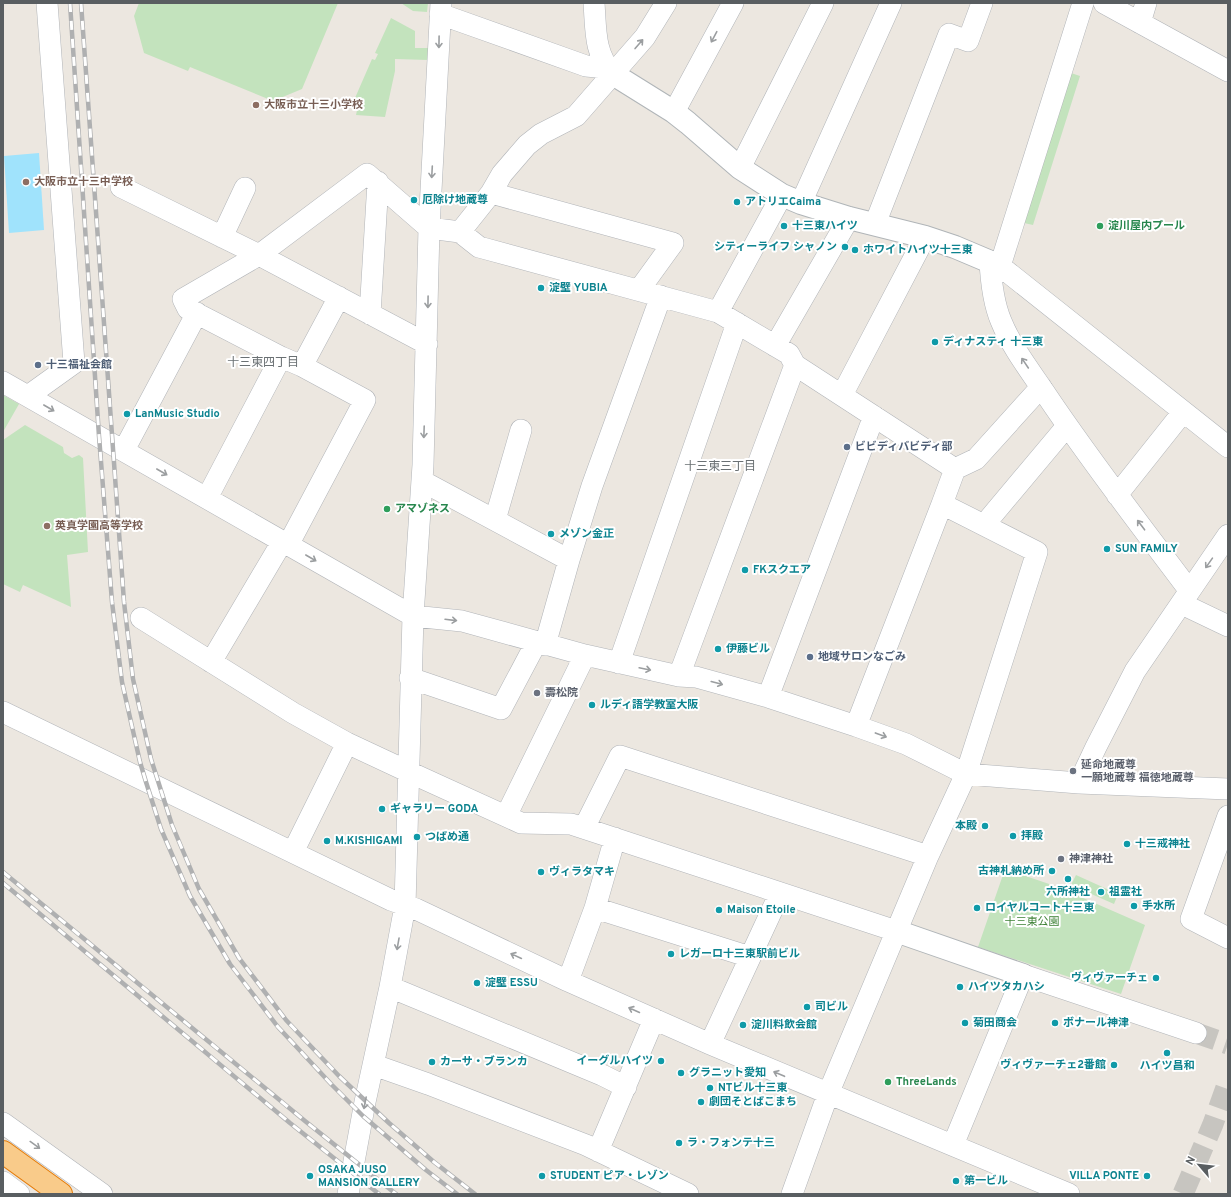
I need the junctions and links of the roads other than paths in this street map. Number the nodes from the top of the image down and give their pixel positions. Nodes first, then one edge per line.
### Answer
1 (47, 3) edge
2 (594, 3) edge
3 (666, 3) edge
4 (733, 3) edge
5 (823, 3) edge
6 (892, 3) edge
7 (982, 3) edge
8 (1083, 3) edge
9 (1104, 3) edge
10 (1146, 3) edge
11 (441, 8) edge
12 (1140, 23) junction
13 (610, 71) junction
14 (1228, 71) edge
15 (674, 112) junction
16 (740, 168) junction
17 (378, 182) junction
18 (121, 187) dead end
19 (245, 188) dead end
20 (491, 193) junction
21 (791, 199) junction
22 (848, 218) junction
23 (875, 224) junction
24 (429, 228) junction
25 (460, 232) junction
26 (222, 237) junction
27 (925, 237) junction
28 (260, 254) junction
29 (995, 263) junction
30 (639, 290) junction
31 (661, 296) junction
32 (339, 297) junction
33 (718, 312) junction
34 (197, 313) junction
35 (370, 314) junction
36 (737, 323) junction
37 (427, 344) junction
38 (775, 346) junction
39 (281, 357) junction
40 (794, 365) junction
41 (302, 366) junction
42 (3, 382) edge
43 (1041, 387) junction
44 (28, 396) junction
45 (842, 396) junction
46 (1184, 412) junction
47 (874, 416) junction
48 (1067, 426) junction
49 (521, 430) dead end
50 (1228, 447) edge
51 (124, 450) junction
52 (955, 469) junction
53 (422, 481) junction
54 (1117, 495) junction
55 (207, 498) junction
56 (942, 504) junction
57 (495, 520) junction
58 (984, 525) junction
59 (1228, 535) edge
60 (285, 543) junction
61 (569, 560) junction
62 (1186, 597) junction
63 (413, 616) junction
64 (141, 618) dead end
65 (1228, 626) edge
66 (541, 644) junction
67 (586, 655) junction
68 (211, 662) junction
69 (619, 663) junction
70 (679, 676) junction
71 (410, 678) junction
72 (768, 696) junction
73 (3, 712) edge
74 (856, 726) junction
75 (347, 743) junction
76 (409, 772) junction
77 (966, 774) junction
78 (1079, 783) junction
79 (1228, 789) edge
80 (506, 816) junction
81 (1228, 816) edge
82 (584, 828) junction
83 (615, 838) junction
84 (293, 852) junction
85 (928, 856) junction
86 (780, 893) junction
87 (405, 906) junction
88 (595, 908) junction
89 (896, 931) junction
90 (1228, 938) edge
91 (750, 957) junction
92 (1024, 975) junction
93 (568, 981) junction
94 (390, 987) junction
95 (654, 1019) junction
96 (1196, 1033) tunnel mouth
97 (710, 1044) junction
98 (374, 1065) junction
99 (626, 1087) junction
100 (828, 1094) junction
101 (3, 1122) edge
102 (953, 1145) junction
103 (598, 1151) junction
104 (3, 1152) edge
105 (3, 1182) edge
106 (20, 1194) edge
107 (61, 1194) edge
108 (102, 1194) edge
109 (348, 1194) edge
110 (688, 1194) edge
111 (792, 1194) edge
112 (1069, 1194) edge

1 - 44 street
2 - 13 street
13 -> 3 street
4 -> 15 street
5 - 16 street
6 - 21 street
7 - 23 street
8 - 29 street
9 - 12 street
10 - 12 street
11 - 13 street
11 -> 24 street
12 - 14 street
13 - 15 street
13 - 20 street
15 - 16 street
16 - 21 street
17 - 24 street
17 - 28 street
17 - 35 street
18 - 26 street
19 - 26 street
20 - 25 street
20 - 30 street
21 - 22 street
21 - 33 street
22 - 23 street
22 - 38 street
23 - 27 street
24 - 25 street
24 -> 37 street
25 - 30 street
26 - 28 street
27 - 29 street
27 - 45 street
28 - 32 street
28 - 34 street
43 -> 29 street
29 - 46 street
30 - 31 street
31 - 33 street
31 - 61 street
32 - 35 street
32 - 41 street
33 - 36 street
34 - 39 street
34 - 51 street
35 - 37 street
36 - 38 street
36 - 69 street
37 -> 53 street
38 - 40 street
39 - 41 street
39 - 55 street
40 - 45 street
40 - 70 street
41 - 60 street
42 - 44 street
43 - 48 street
43 - 52 street
44 -> 51 street
45 - 47 street
46 - 50 street
46 - 54 street
47 - 52 street
47 - 72 street
48 - 54 street
48 - 58 street
49 - 57 street
51 -> 55 street
52 - 56 street
53 - 57 street
53 - 63 street
62 -> 54 street
55 - 60 street
56 - 58 street
56 - 74 street
57 - 61 street
58 - 77 street
59 -> 62 street
60 -> 63 street
60 - 68 street
61 - 66 street
62 - 65 street
62 - 78 street
63 -> 66 street
63 - 71 street
64 - 68 street
66 - 67 street
66 - 71 street
67 - 69 street
67 - 80 street
68 - 75 street
69 -> 70 street
70 -> 72 street
71 - 76 street
72 - 74 street
73 - 84 street
74 -> 77 street
75 - 76 street
75 - 84 street
76 - 80 street
76 - 87 street
77 - 78 street
77 - 85 street
78 - 79 street
80 - 82 street
81 - 90 street
82 - 83 street
82 - 85 street
83 - 86 street
83 - 88 street
84 - 87 street
85 - 89 street
86 - 89 street
86 - 91 street
93 -> 87 street
87 -> 94 street
88 - 91 street
88 - 93 street
89 - 92 street
89 - 100 street
91 - 97 street
92 - 96 street
92 - 102 street
95 -> 93 street
94 - 98 street
94 - 99 street
95 - 97 street
95 - 99 street
100 -> 97 street
98 - 103 street
98 -> 109 street
99 - 103 street
100 - 102 street
100 - 111 street
101 -> 108 street
102 - 112 street
103 - 110 street
104 - 107 highway
105 - 106 street

